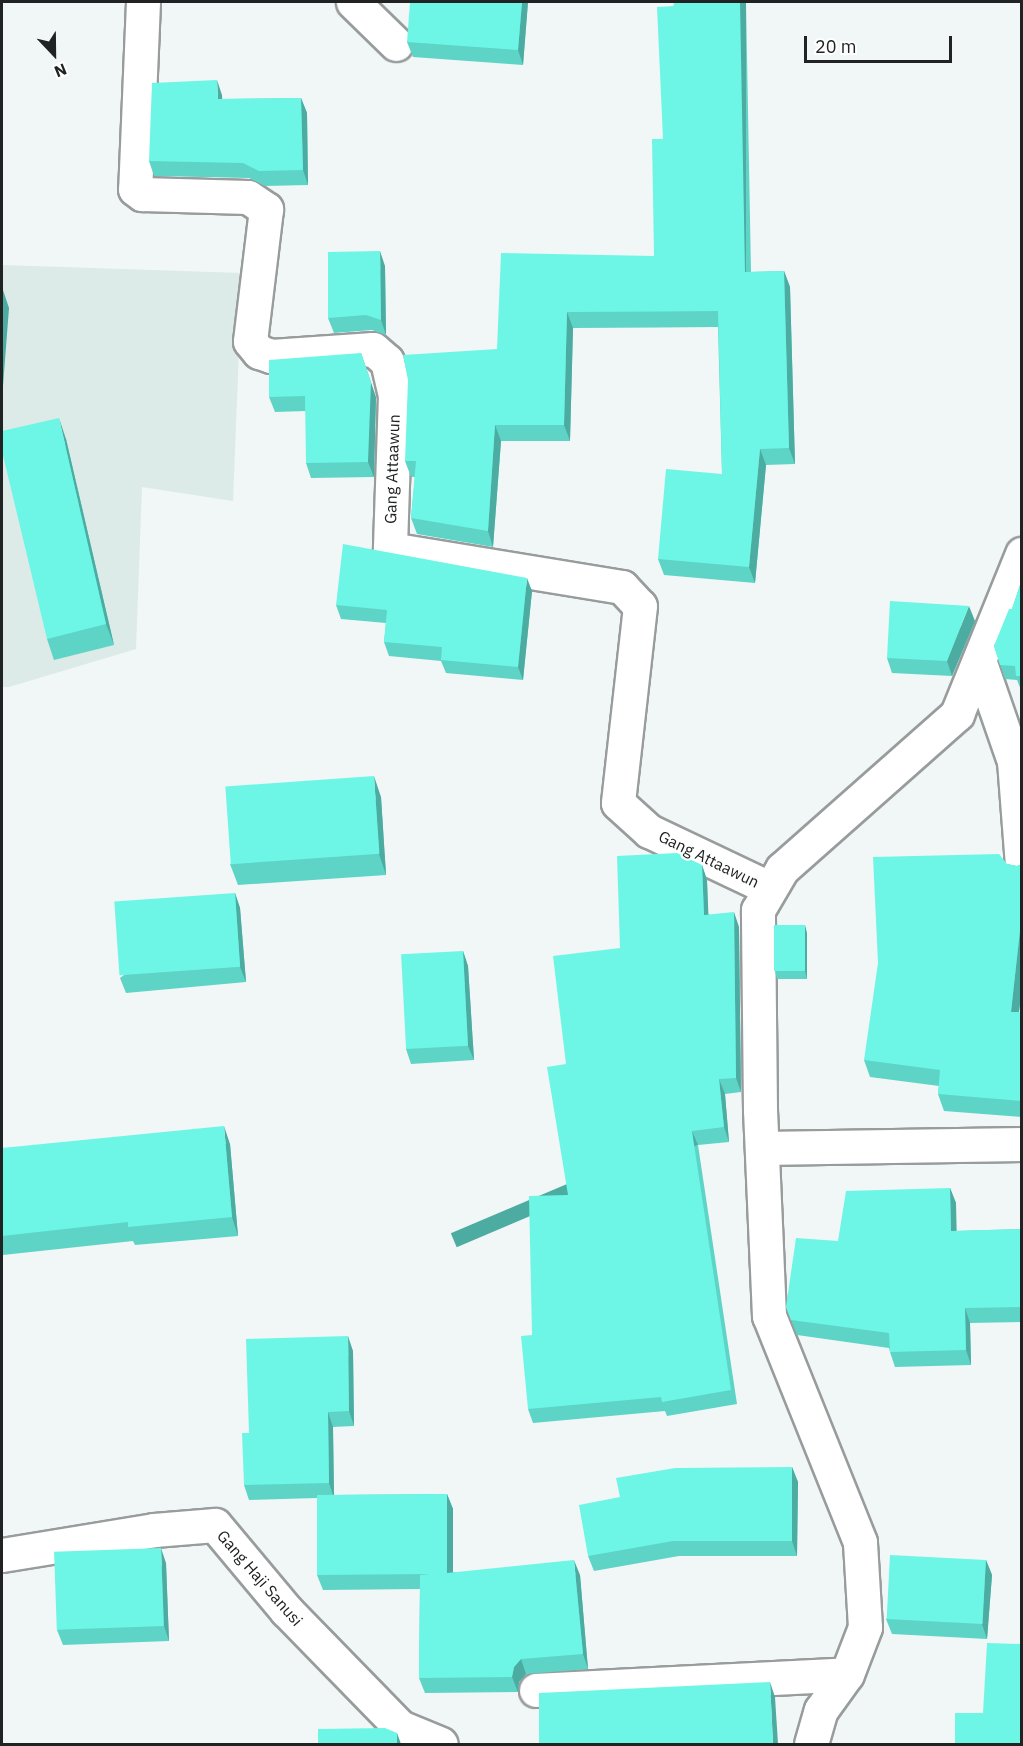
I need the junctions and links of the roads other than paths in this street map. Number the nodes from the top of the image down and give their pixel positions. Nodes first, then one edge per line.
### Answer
1 (143, 2) edge
2 (353, 2) edge
3 (396, 44) dead end
4 (1022, 554) edge
5 (980, 663) junction
6 (1022, 864) edge
7 (769, 888) junction
8 (1022, 1143) edge
9 (762, 1148) junction
10 (2, 1555) edge
11 (847, 1674) junction
12 (536, 1690) dead end
13 (441, 1744) edge
14 (812, 1744) edge

1 - 7 street, Gang Attaawun
2 - 3 street
4 - 5 street
5 - 6 street
5 - 7 street
7 - 9 street
8 - 9 street
9 - 11 street
10 - 13 street, Gang Haji Sanusi
11 - 12 street
11 - 14 street

